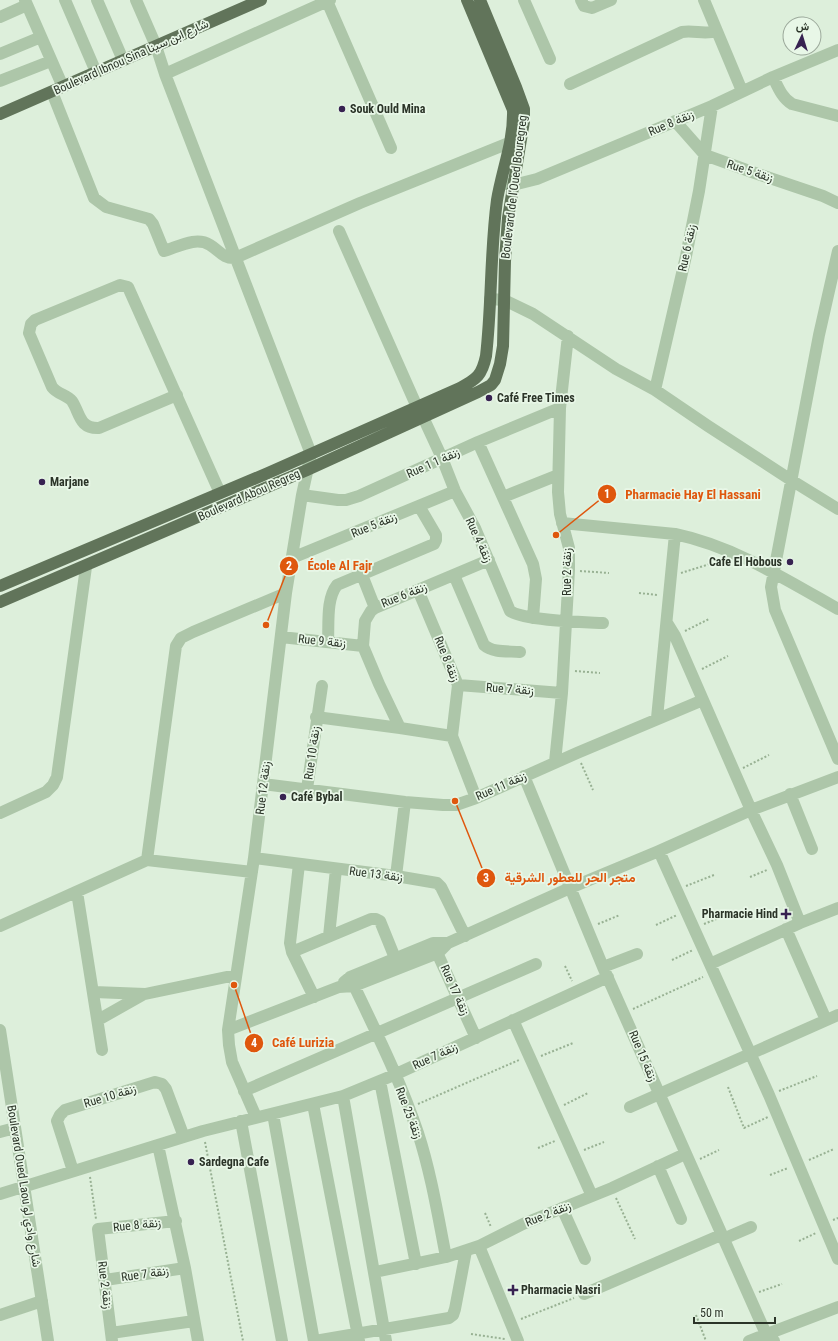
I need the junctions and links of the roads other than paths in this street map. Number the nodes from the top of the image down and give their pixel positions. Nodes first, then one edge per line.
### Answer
1 (65, 0) edge
2 (98, 0) edge
3 (136, 0) edge
4 (261, 0) edge
5 (467, 0) edge
6 (480, 0) edge
7 (524, 0) edge
8 (581, 0) edge
9 (611, 0) edge
10 (704, 0) edge
11 (329, 1) edge
12 (26, 3) edge
13 (0, 17) edge
14 (717, 31) junction
15 (41, 37) junction
16 (156, 46) junction
17 (838, 50) edge
18 (0, 54) edge
19 (550, 59) dead end
20 (123, 60) junction
21 (51, 61) junction
22 (96, 72) junction
23 (165, 74) junction
24 (773, 77) junction
25 (0, 81) edge
26 (570, 84) dead end
27 (57, 89) junction
28 (742, 91) junction
29 (712, 106) junction
30 (0, 114) edge
31 (838, 116) edge
32 (675, 120) junction
33 (511, 142) junction
34 (391, 148) dead end
35 (704, 155) junction
36 (501, 183) junction
37 (514, 185) junction
38 (838, 203) edge
39 (339, 231) dead end
40 (838, 251) edge
41 (235, 258) junction
42 (490, 299) junction
43 (504, 300) junction
44 (568, 336) junction
45 (495, 380) joint
46 (656, 390) junction
47 (177, 395) junction
48 (560, 408) junction
49 (420, 412) junction
50 (478, 442) junction
51 (311, 454) junction
52 (442, 458) junction
53 (307, 470) junction
54 (558, 474) junction
55 (791, 480) junction
56 (455, 491) junction
57 (220, 493) junction
58 (302, 495) junction
59 (503, 497) junction
60 (419, 506) junction
61 (838, 509) edge
62 (562, 523) junction
63 (675, 534) junction
64 (104, 542) junction
65 (108, 557) junction
66 (292, 558) junction
67 (489, 560) junction
68 (86, 567) junction
69 (773, 572) junction
70 (362, 575) junction
71 (454, 575) junction
72 (0, 586) edge
73 (418, 590) junction
74 (286, 593) junction
75 (0, 602) edge
76 (375, 608) junction
77 (838, 609) edge
78 (533, 618) junction
79 (567, 620) junction
80 (667, 622) junction
81 (603, 623) dead end
82 (281, 637) junction
83 (328, 641) junction
84 (363, 646) junction
85 (520, 652) dead end
86 (458, 685) junction
87 (322, 686) dead end
88 (562, 693) junction
89 (703, 700) junction
90 (316, 717) junction
91 (657, 718) junction
92 (400, 728) junction
93 (452, 736) junction
94 (838, 759) edge
95 (555, 762) junction
96 (524, 776) junction
97 (838, 776) edge
98 (263, 784) junction
99 (307, 789) junction
100 (790, 794) junction
101 (476, 798) junction
102 (405, 802) junction
103 (751, 810) junction
104 (0, 812) edge
105 (812, 849) dead end
106 (660, 851) junction
107 (254, 858) junction
108 (147, 860) junction
109 (299, 864) junction
110 (336, 868) junction
111 (252, 872) junction
112 (396, 876) junction
113 (570, 888) junction
114 (77, 892) junction
115 (838, 908) edge
116 (800, 923) junction
117 (0, 926) edge
118 (786, 929) junction
119 (329, 936) junction
120 (465, 936) junction
121 (435, 948) junction
122 (292, 952) junction
123 (637, 954) dead end
124 (395, 958) junction
125 (536, 964) dead end
126 (712, 968) junction
127 (605, 972) junction
128 (236, 975) junction
129 (352, 981) junction
130 (94, 992) junction
131 (145, 994) junction
132 (314, 997) junction
133 (459, 998) junction
134 (838, 1015) edge
135 (98, 1020) junction
136 (513, 1020) junction
137 (826, 1020) junction
138 (0, 1030) edge
139 (228, 1030) junction
140 (376, 1034) junction
141 (476, 1038) junction
142 (102, 1050) dead end
143 (750, 1054) junction
144 (394, 1075) junction
145 (380, 1082) junction
146 (244, 1091) junction
147 (659, 1094) junction
148 (343, 1096) junction
149 (313, 1104) junction
150 (630, 1107) dead end
151 (273, 1114) junction
152 (256, 1117) junction
153 (241, 1121) junction
154 (15, 1128) junction
155 (0, 1132) edge
156 (184, 1137) junction
157 (158, 1145) junction
158 (687, 1159) junction
159 (658, 1166) junction
160 (73, 1171) junction
161 (24, 1186) junction
162 (0, 1194) edge
163 (592, 1196) junction
164 (562, 1208) junction
165 (681, 1219) dead end
166 (176, 1221) junction
167 (751, 1227) dead end
168 (98, 1229) joint
169 (722, 1237) junction
170 (479, 1246) junction
171 (466, 1251) junction
172 (446, 1257) junction
173 (584, 1259) dead end
174 (838, 1259) edge
175 (416, 1264) junction
176 (186, 1268) junction
177 (375, 1272) junction
178 (104, 1280) junction
179 (584, 1294) road end
180 (42, 1301) junction
181 (838, 1307) edge
182 (0, 1315) edge
183 (194, 1321) junction
184 (384, 1328) junction
185 (112, 1337) edge
186 (359, 1337) edge
187 (770, 1338) edge
188 (48, 1341) edge
189 (198, 1341) edge
190 (282, 1341) edge
191 (315, 1341) edge
192 (386, 1341) edge
193 (518, 1341) edge
194 (749, 1341) edge

1 - 22 street
2 - 20 street
3 - 16 street
4 - 16 main road, Boulevard Ibnou Sina شارع ابن سينا
5 - 33 main road, Boulevard de l'Oued Bouregreg
6 - 37 main road, Boulevard de l'Oued Bouregreg
7 - 19 street
8 - 9 street
10 - 14 street
11 - 23 street
11 - 34 street
12 - 13 street
12 - 15 street
14 - 26 street
14 - 28 street
15 - 18 street
15 - 21 street
16 - 20 main road, Boulevard Ibnou Sina شارع ابن سينا
16 - 23 street
17 - 24 street, Rue 8 زنقة
20 - 22 main road, Boulevard Ibnou Sina شارع ابن سينا
21 - 25 street
21 - 27 street
22 - 27 main road, Boulevard Ibnou Sina شارع ابن سينا
23 - 41 street
24 - 28 street, Rue 8 زنقة
24 - 31 street
27 - 30 main road, Boulevard Ibnou Sina شارع ابن سينا
27 - 41 street
28 - 29 street, Rue 8 زنقة
29 - 32 street, Rue 8 زنقة
29 - 35 street, Rue 6 زنقة
32 - 35 street
32 - 37 street, Rue 8 زنقة
33 - 36 main road, Boulevard de l'Oued Bouregreg
33 - 41 street
35 - 38 street, Rue 5 زنقة
35 - 46 street, Rue 6 زنقة
36 - 37 street, Rue 8 زنقة
36 - 42 main road, Boulevard de l'Oued Bouregreg
37 - 43 main road, Boulevard de l'Oued Bouregreg
39 - 49 street, Rue 4 زنقة
40 - 55 street
41 - 51 street
42 - 43 street
42 - 49 main road, Boulevard de l'Oued Bouregreg
43 - 44 street
43 - 45 main road, Boulevard de l'Oued Bouregreg
44 - 46 street
44 - 48 street, Rue 2 زنقة
45 - 49 main road, Boulevard Abou Regreg
46 - 55 street
47 - 47 street
47 - 57 street
48 - 50 street, Rue 1 زنقة 1
48 - 54 street, Rue 2 زنقة
49 - 51 main road
49 - 52 street, Rue 4 زنقة
49 - 53 main road, Boulevard Abou Regreg
50 - 52 street, Rue 1 زنقة 1
50 - 59 street
51 - 53 street, Rue 12 زنقة
51 - 57 main road
52 - 56 street, Rue 4 زنقة
52 - 58 street, Rue 1 زنقة 1
53 - 58 street, Rue 12 زنقة
53 - 65 main road, Boulevard Abou Regreg
54 - 59 street
54 - 62 street, Rue 2 زنقة
55 - 61 street
55 - 69 street
56 - 60 street, Rue 5 زنقة
56 - 67 street, Rue 4 زنقة
57 - 64 main road
58 - 66 street, Rue 12 زنقة
59 - 78 street
60 - 66 street, Rue 5 زنقة
60 - 70 street
62 - 63 street
62 - 79 street, Rue 2 زنقة
63 - 69 street
63 - 80 street
64 - 65 main road
64 - 72 main road
65 - 68 main road, Boulevard Abou Regreg
66 - 74 street, Rue 12 زنقة
67 - 71 street, Rue 6 زنقة
67 - 78 street, Rue 4 زنقة
68 - 75 main road, Boulevard Abou Regreg
68 - 104 street
69 - 77 street
69 - 94 street
70 - 76 street
70 - 83 street
71 - 73 street, Rue 6 زنقة
71 - 85 street
73 - 76 street, Rue 6 زنقة
73 - 86 street, Rue 8 زنقة
74 - 82 street, Rue 12 زنقة
74 - 108 street
76 - 84 street, Rue 6 زنقة
78 - 79 street, Rue 4 زنقة
79 - 81 street, Rue 4 زنقة
79 - 88 street, Rue 2 زنقة
80 - 89 street
80 - 91 street
82 - 83 street, Rue 9 زنقة
82 - 98 street, Rue 12 زنقة
83 - 84 street, Rue 9 زنقة
84 - 92 street, Rue 6 زنقة
86 - 88 street, Rue 7 زنقة
86 - 93 street, Rue 8 زنقة
87 - 90 street, Rue 10 زنقة
88 - 95 street, Rue 2 زنقة
89 - 91 street, Rue 11 زنقة
89 - 103 street
90 - 92 street
90 - 99 street, Rue 10 زنقة
91 - 95 street, Rue 11 زنقة
92 - 93 street
93 - 101 street, Rue 8 زنقة
95 - 96 street, Rue 11 زنقة
96 - 101 street, Rue 11 زنقة
96 - 113 street, Rue 15 زنقة
97 - 100 street
98 - 99 street, Rue 11 زنقة
98 - 107 street, Rue 12 زنقة
99 - 102 street, Rue 11 زنقة
100 - 103 street
100 - 105 street
101 - 102 street, Rue 11 زنقة
102 - 112 street
103 - 106 street
103 - 116 street
106 - 113 street
106 - 126 street
107 - 109 street, Rue 13 زنقة
107 - 111 street, Rue 12 زنقة
108 - 111 street
108 - 114 street
109 - 110 street, Rue 13 زنقة
109 - 122 street
110 - 112 street, Rue 13 زنقة
110 - 119 street
111 - 128 street, Rue 12 زنقة
112 - 120 street, Rue 13 زنقة
113 - 120 street
113 - 127 street, Rue 15 زنقة
114 - 117 street
114 - 130 street
115 - 116 street
116 - 118 street
118 - 126 street
118 - 137 street
119 - 122 street
119 - 124 street
120 - 121 street
121 - 124 street
121 - 129 street
121 - 133 street, Rue 17 زنقة
122 - 132 street
123 - 127 street, Rue 7 زنقة
124 - 129 street
125 - 133 street
126 - 143 street
127 - 136 street, Rue 7 زنقة
127 - 147 street, Rue 15 زنقة
128 - 131 street
128 - 139 street, Rue 12 زنقة
129 - 132 street
129 - 140 street, Rue 25 زنقة
130 - 131 street
130 - 135 street
131 - 135 street
132 - 139 street
133 - 140 street
133 - 141 street, Rue 17 زنقة
134 - 137 street
135 - 142 street
136 - 141 street, Rue 7 زنقة
136 - 163 street
137 - 143 street
138 - 154 street, Boulevard Oued Laou شارع وادي لو
139 - 146 street, Rue 12 زنقة
140 - 144 street, Rue 25 زنقة
140 - 146 street
141 - 144 street, Rue 7 زنقة
143 - 147 street
143 - 174 street
144 - 145 street, Rue 7 زنقة
144 - 172 street, Rue 25 زنقة
145 - 148 street, Rue 7 زنقة
145 - 175 street
146 - 152 street, Rue 12 زنقة
147 - 150 street
147 - 158 street, Rue 15 زنقة
148 - 149 street, Rue 7 زنقة
148 - 177 street
149 - 151 street, Rue 7 زنقة
149 - 186 street
151 - 152 street, Rue 7 زنقة
151 - 191 street
152 - 153 street, Rue 7 زنقة
153 - 156 street, Rue 7 زنقة
153 - 190 street
154 - 155 street
154 - 161 street, Boulevard Oued Laou شارع وادي لو
156 - 157 street, Rue 7 زنقة
156 - 160 street, Rue 10 زنقة
157 - 160 street, Rue 7 زنقة
157 - 166 street
158 - 159 street, Rue 2 زنقة
158 - 169 street, Rue 15 زنقة
159 - 163 street, Rue 2 زنقة
159 - 165 street
160 - 161 street, Rue 7 زنقة
161 - 162 street, Rue 7 زنقة
161 - 180 street, Boulevard Oued Laou شارع وادي لو
163 - 164 street, Rue 2 زنقة
164 - 170 street, Rue 2 زنقة
164 - 173 street
166 - 168 street, Rue 8 زنقة
166 - 176 street
167 - 169 street
168 - 178 street, Rue 2 زنقة
169 - 179 street
169 - 187 street, Rue 15 زنقة
170 - 171 street, Rue 2 زنقة
170 - 193 street
171 - 172 street, Rue 2 زنقة
171 - 184 street
172 - 175 street, Rue 2 زنقة
175 - 177 street, Rue 2 زنقة
176 - 178 street, Rue 7 زنقة
176 - 183 street
177 - 184 street
178 - 185 street, Rue 2 زنقة
180 - 182 street
180 - 188 street, Boulevard Oued Laou شارع وادي لو
181 - 187 street
183 - 185 street
183 - 189 street
184 - 186 street
184 - 192 street
186 - 191 street
187 - 194 street

